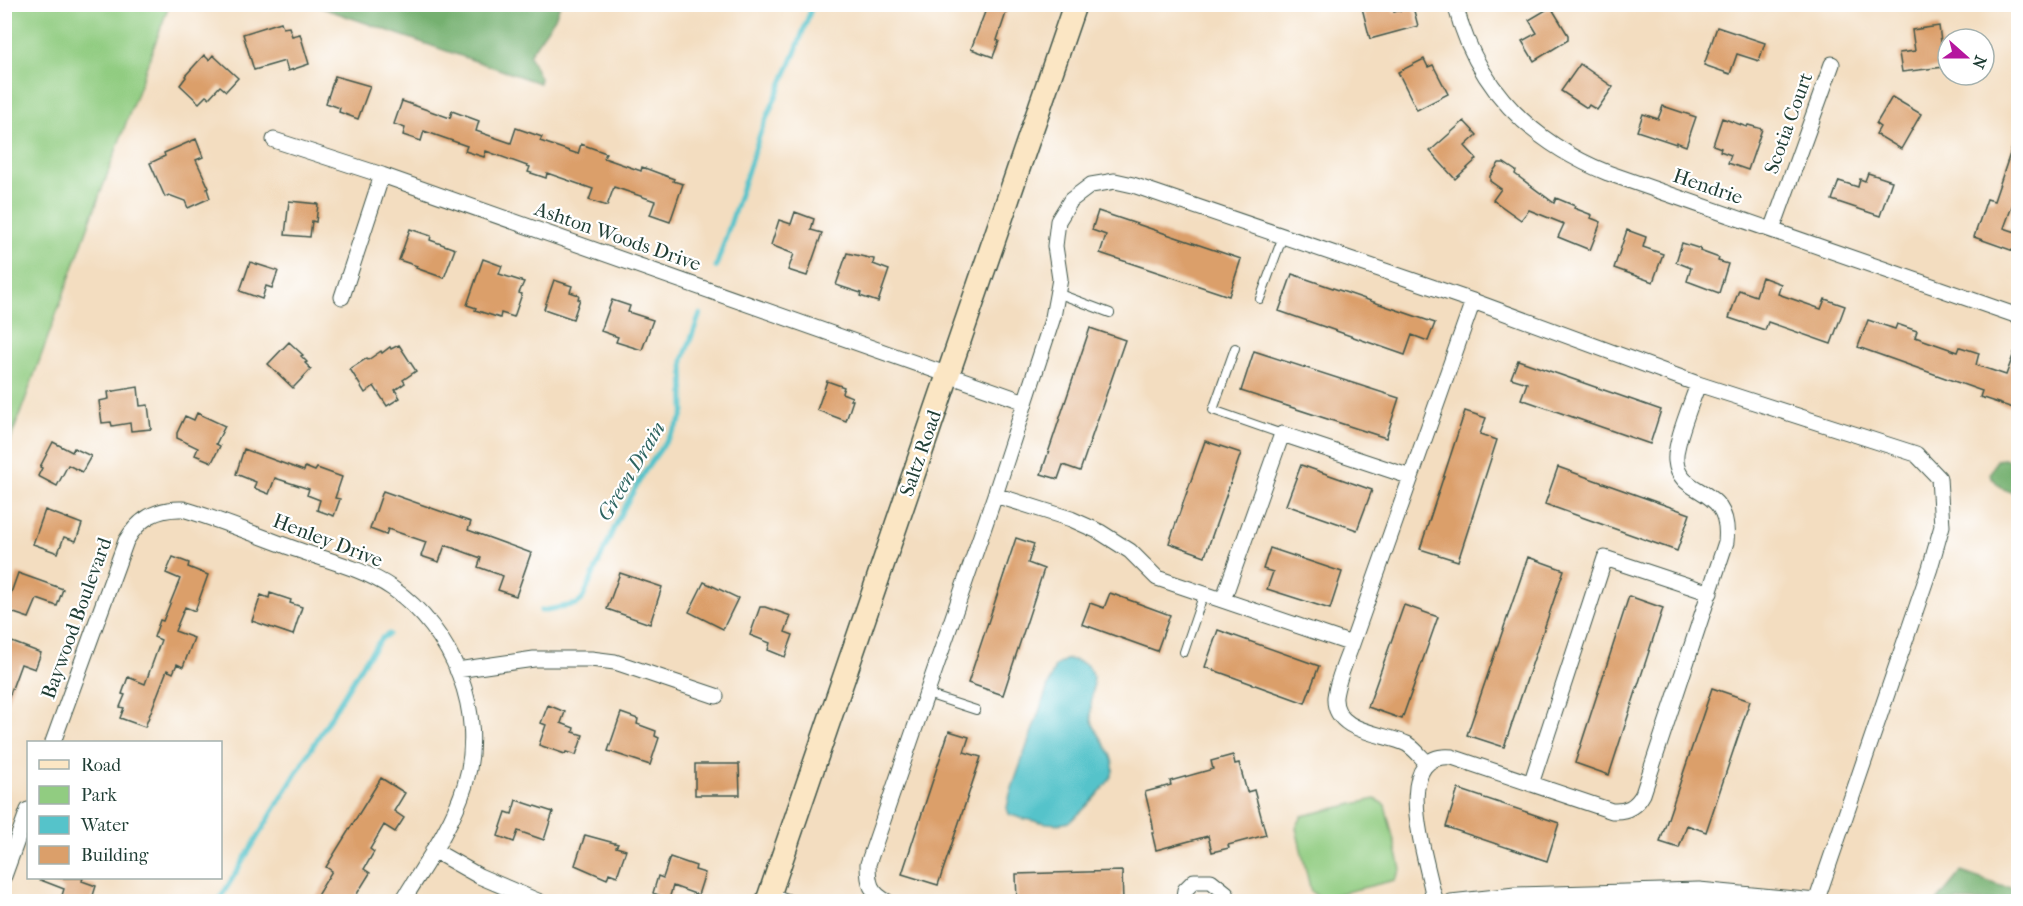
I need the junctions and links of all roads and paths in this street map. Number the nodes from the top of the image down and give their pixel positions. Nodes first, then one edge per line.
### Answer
1 (1075, 4) edge
2 (1455, 4) edge
3 (1832, 64) dead end
4 (274, 140) dead end
5 (382, 175) junction
6 (1772, 230) junction
7 (1283, 236) junction
8 (1057, 293) junction
9 (342, 297) dead end
10 (1260, 299) dead end
11 (1473, 301) junction
12 (1110, 313) dead end
13 (2019, 316) edge
14 (1234, 348) dead end
15 (947, 374) junction
16 (1698, 384) junction
17 (1025, 402) junction
18 (1282, 434) junction
19 (1410, 477) junction
20 (995, 495) junction
21 (149, 515) joint
22 (1204, 593) junction
23 (1710, 593) junction
24 (1223, 600) junction
25 (1352, 644) junction
26 (1184, 652) dead end
27 (457, 670) junction
28 (927, 694) junction
29 (716, 696) dead end
30 (976, 710) dead end
31 (53, 741) edge
32 (1427, 763) junction
33 (1531, 784) junction
34 (27, 813) edge
35 (433, 850) junction
36 (4, 876) edge
37 (1626, 892) junction
38 (775, 899) edge
39 (1816, 901) edge
40 (402, 902) edge
41 (540, 902) edge
42 (888, 902) edge
43 (1183, 902) edge
44 (1229, 902) edge
45 (1436, 902) edge
46 (1451, 902) edge
47 (1658, 902) edge

1 - 15 street, Saltz Road
2 - 6 street, Hendrie
3 - 6 street, Scotia Court
4 - 5 street, Ashton Woods Drive
5 - 9 street
5 - 15 street, Ashton Woods Drive
6 - 13 street, Hendrie
7 - 8 street
7 - 10 lane
7 - 11 street
8 - 12 lane
8 - 17 street
11 - 16 street
11 - 19 street
14 - 18 lane
15 - 17 street, Ashton Woods Drive
15 - 38 street, Saltz Road
16 - 23 street
16 - 39 street
17 - 20 street
18 - 19 street
18 - 24 street
19 - 25 street
20 - 22 street
20 - 28 street
21 - 27 street, Henley Drive
21 - 31 street, Baywood Boulevard
22 - 24 street
22 - 26 lane
23 - 33 street
23 - 33 street
24 - 25 street
25 - 32 street
27 - 29 street
27 - 35 street, Henley Drive
28 - 30 lane
28 - 42 street
32 - 33 street
32 - 45 street
34 - 36 street
35 - 40 street, Henley Drive
35 - 41 street
37 - 39 street
37 - 46 street
37 - 47 street
43 - 44 street

